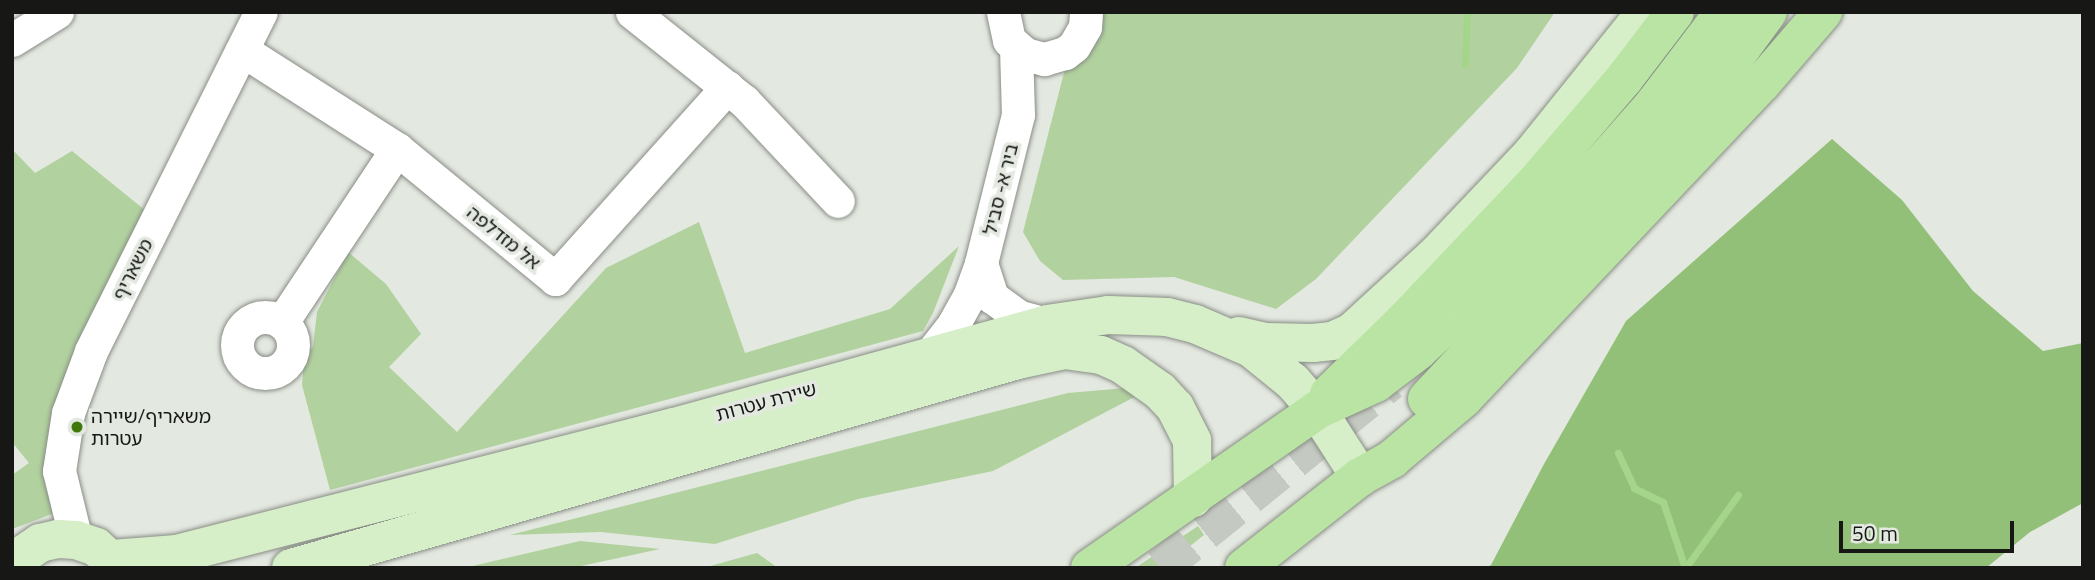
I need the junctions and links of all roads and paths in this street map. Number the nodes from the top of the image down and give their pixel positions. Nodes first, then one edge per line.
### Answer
1 (57, 12) edge
2 (261, 12) edge
3 (632, 12) edge
4 (1003, 12) edge
5 (1646, 12) edge
6 (1675, 12) edge
7 (1724, 12) edge
8 (1768, 12) edge
9 (1823, 12) edge
10 (1089, 17) edge
11 (12, 40) edge
12 (1016, 48) junction
13 (242, 50) junction
14 (1054, 57) junction
15 (727, 87) junction
16 (1018, 115) junction
17 (397, 149) junction
18 (838, 201) dead end
19 (981, 262) junction
20 (282, 323) dead end
21 (1047, 324) junction
22 (1214, 331) junction
23 (929, 356) junction
24 (1317, 410) junction
25 (1360, 477) junction
26 (1193, 498) junction
27 (76, 540) junction
28 (12, 562) edge
29 (116, 563) edge
30 (291, 568) edge
31 (1090, 568) edge
32 (1244, 568) edge

1 - 11 street
2 - 13 street, משאריף
3 - 15 street
4 - 12 street, ביר א- סביל
5 - 22 main road
6 - 24 highway
7 - 24 highway
8 - 25 highway
9 - 25 highway
10 - 14 street, ביר א- סביל
12 - 14 street
12 - 16 street, ביר א- סביל
13 - 17 street, אל מזדלפה
13 - 27 street, משאריף
14 - 16 street, ביר א- סביל
15 - 17 street, אל מזדלפה
15 - 18 street
16 - 19 street, ביר א- סביל
17 - 20 street
19 - 21 street
19 - 23 street, ביר א- סביל
21 - 22 main road, שיירת עטרות
21 - 23 main road, שיירת עטרות
22 - 24 main road, שיירת עטרות
23 - 29 main road, שיירת עטרות
24 - 25 main road, שיירת עטרות
24 - 26 highway
25 - 32 highway
26 - 30 main road, שיירת עטרות
26 - 31 highway
27 - 28 main road
27 - 29 main road

